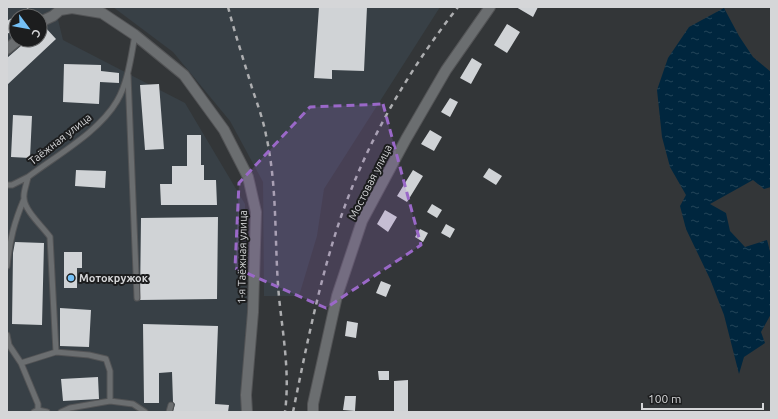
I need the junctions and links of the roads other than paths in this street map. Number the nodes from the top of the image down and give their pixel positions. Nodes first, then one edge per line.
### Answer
1 (72, 7) edge
2 (490, 7) edge
3 (48, 18) edge
4 (135, 34) junction
5 (128, 72) junction
6 (28, 176) junction
7 (7, 185) edge
8 (24, 199) junction
9 (7, 266) edge
10 (136, 298) dead end
11 (7, 334) edge
12 (56, 352) junction
13 (21, 363) junction
14 (110, 401) junction
15 (171, 405) dead end
16 (36, 411) edge
17 (47, 412) edge
18 (60, 412) edge
19 (146, 412) edge
20 (169, 412) edge
21 (247, 412) edge
22 (313, 412) edge

1 - 3 street, 1-я Таёжная улица
1 - 4 street, 1-я Таёжная улица
2 - 22 street, Мостовая улица
4 - 5 lane, Таёжная улица
4 - 21 street, 1-я Таёжная улица
5 - 6 lane, Таёжная улица
5 - 10 lane
6 - 7 lane
6 - 8 lane, Таёжная улица
8 - 9 lane, Таёжная улица
8 - 12 lane
11 - 13 lane
12 - 13 lane
12 - 14 lane
13 - 16 lane
14 - 18 lane
14 - 19 lane
15 - 20 lane
16 - 17 lane

